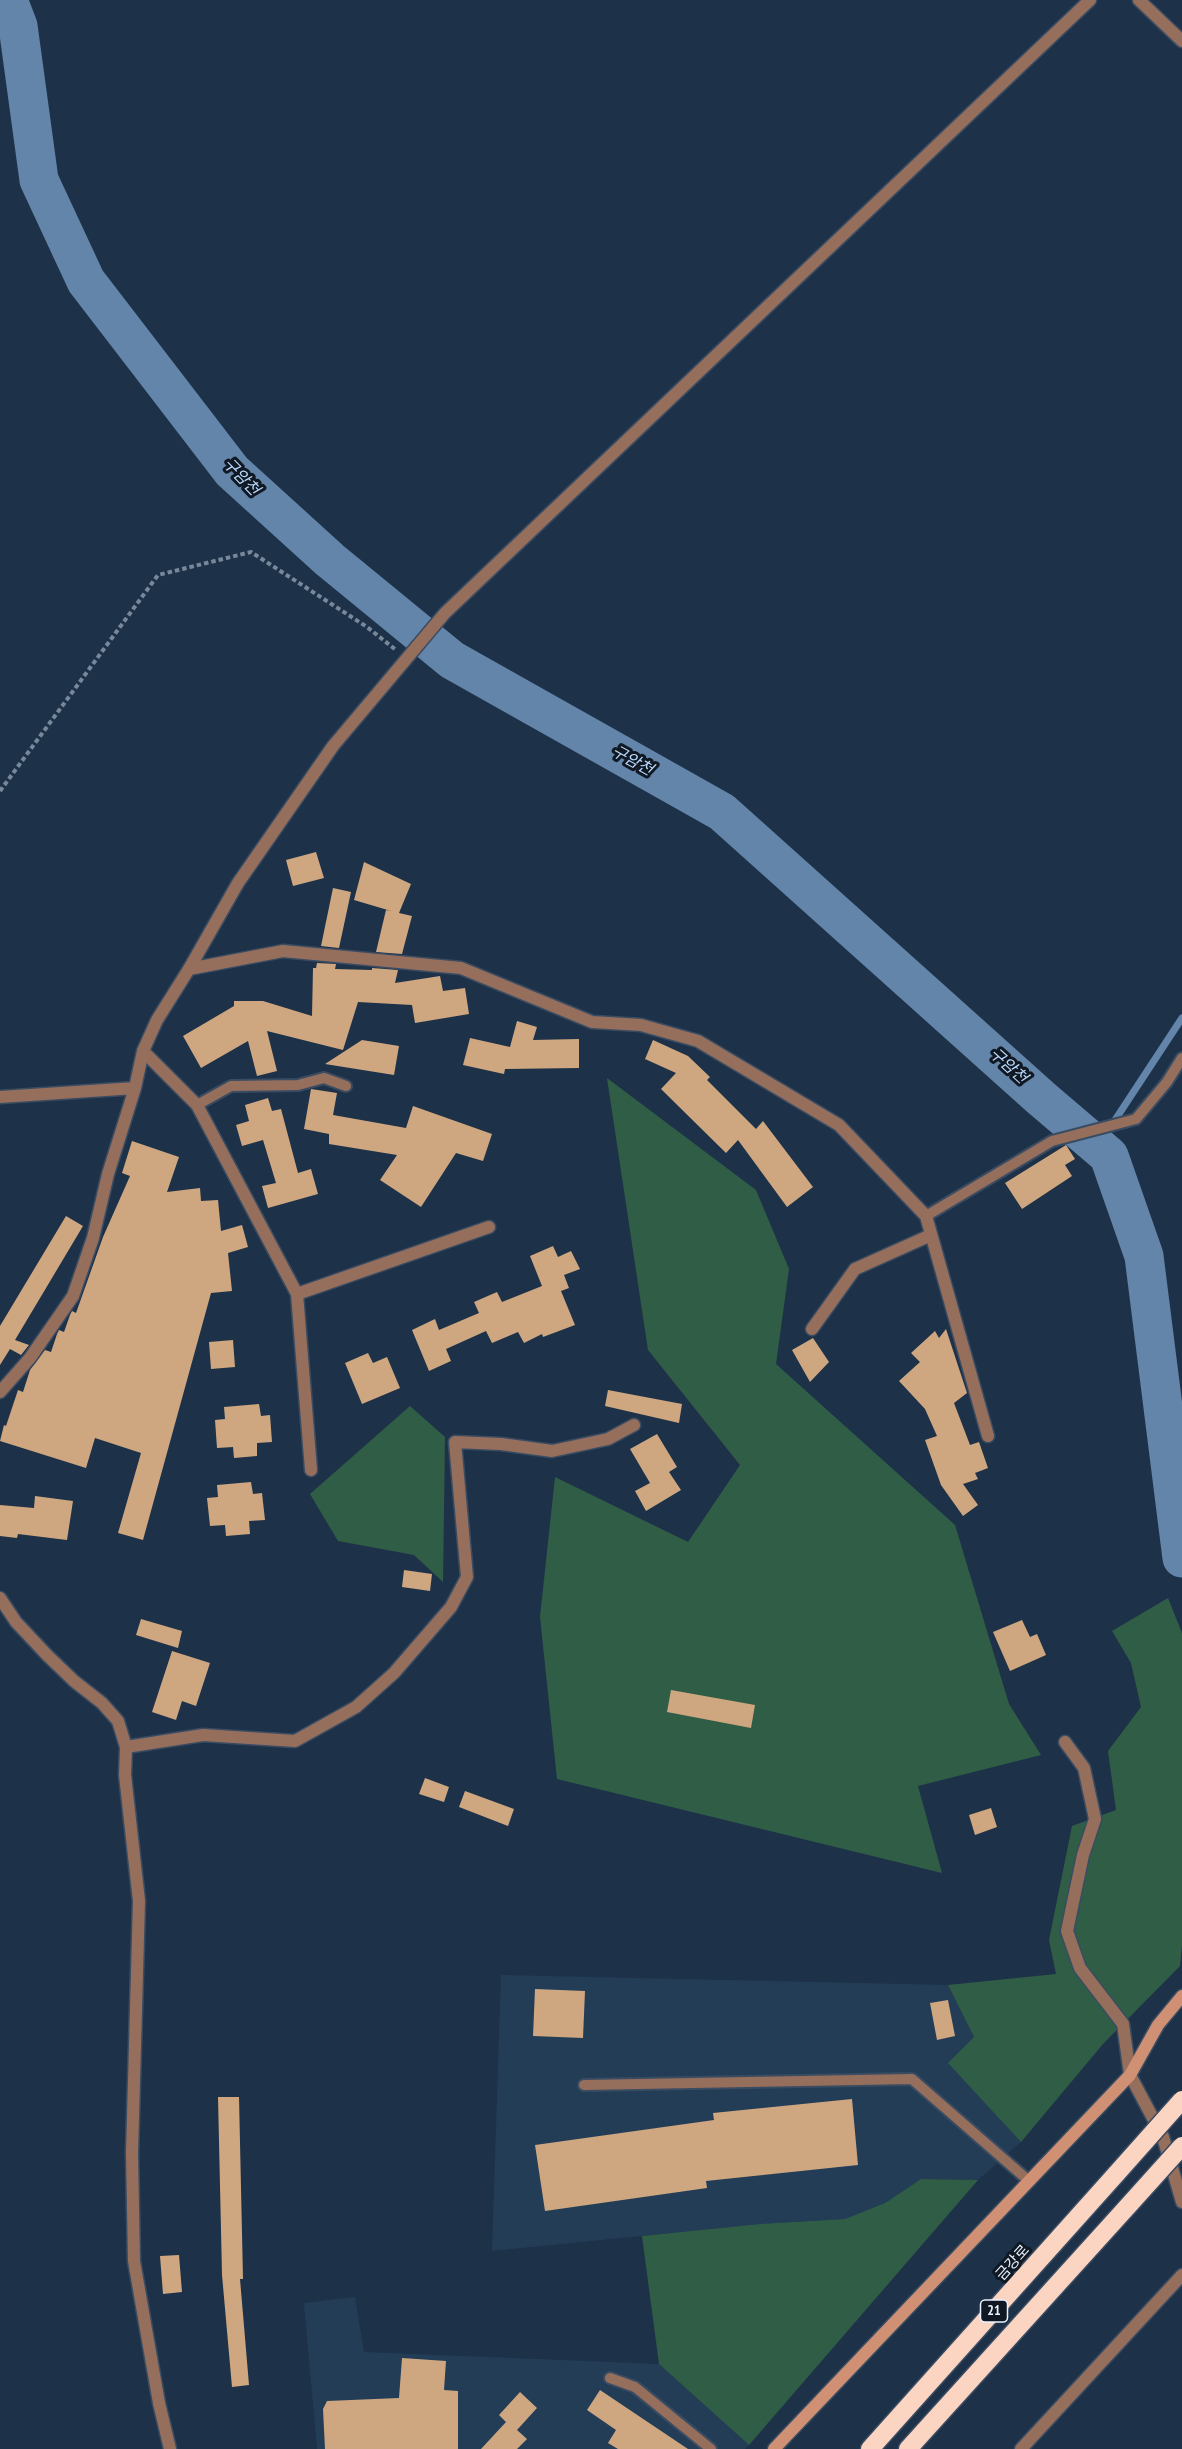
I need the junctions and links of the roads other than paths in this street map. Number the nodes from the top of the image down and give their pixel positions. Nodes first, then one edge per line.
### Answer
1 (1090, 0) edge
2 (1139, 0) edge
3 (1182, 41) edge
4 (189, 969) junction
5 (143, 1051) junction
6 (1182, 1058) edge
7 (346, 1086) dead end
8 (135, 1088) junction
9 (0, 1097) edge
10 (197, 1105) junction
11 (926, 1216) junction
12 (489, 1227) dead end
13 (931, 1235) junction
14 (297, 1294) junction
15 (812, 1329) dead end
16 (0, 1392) edge
17 (634, 1425) dead end
18 (988, 1436) dead end
19 (311, 1470) dead end
20 (0, 1598) edge
21 (1065, 1742) dead end
22 (126, 1747) junction
23 (1182, 1996) edge
24 (1130, 2075) junction
25 (584, 2085) dead end
26 (1182, 2100) edge
27 (1182, 2146) edge
28 (1029, 2181) junction
29 (1182, 2202) edge
30 (1182, 2275) edge
31 (610, 2378) dead end
32 (170, 2449) edge
33 (711, 2449) edge
34 (774, 2449) edge
35 (870, 2449) edge
36 (908, 2449) edge
37 (1021, 2449) edge

1 - 4 street
2 - 3 street
4 - 5 street
4 - 11 street
5 - 8 street
5 - 10 street
6 - 11 lane
7 - 10 lane
8 - 9 street
8 - 16 street
10 - 14 street
11 - 13 street
12 - 14 street
13 - 15 street
13 - 18 street
14 - 19 street
17 - 22 street
20 - 22 street
21 - 24 street
22 - 32 street
23 - 24 street
24 - 28 street
24 - 29 street
25 - 28 lane
26 - 35 highway, 금강로 / 21, bridge
27 - 36 highway, 21, bridge
28 - 34 street
30 - 37 street
31 - 33 lane

